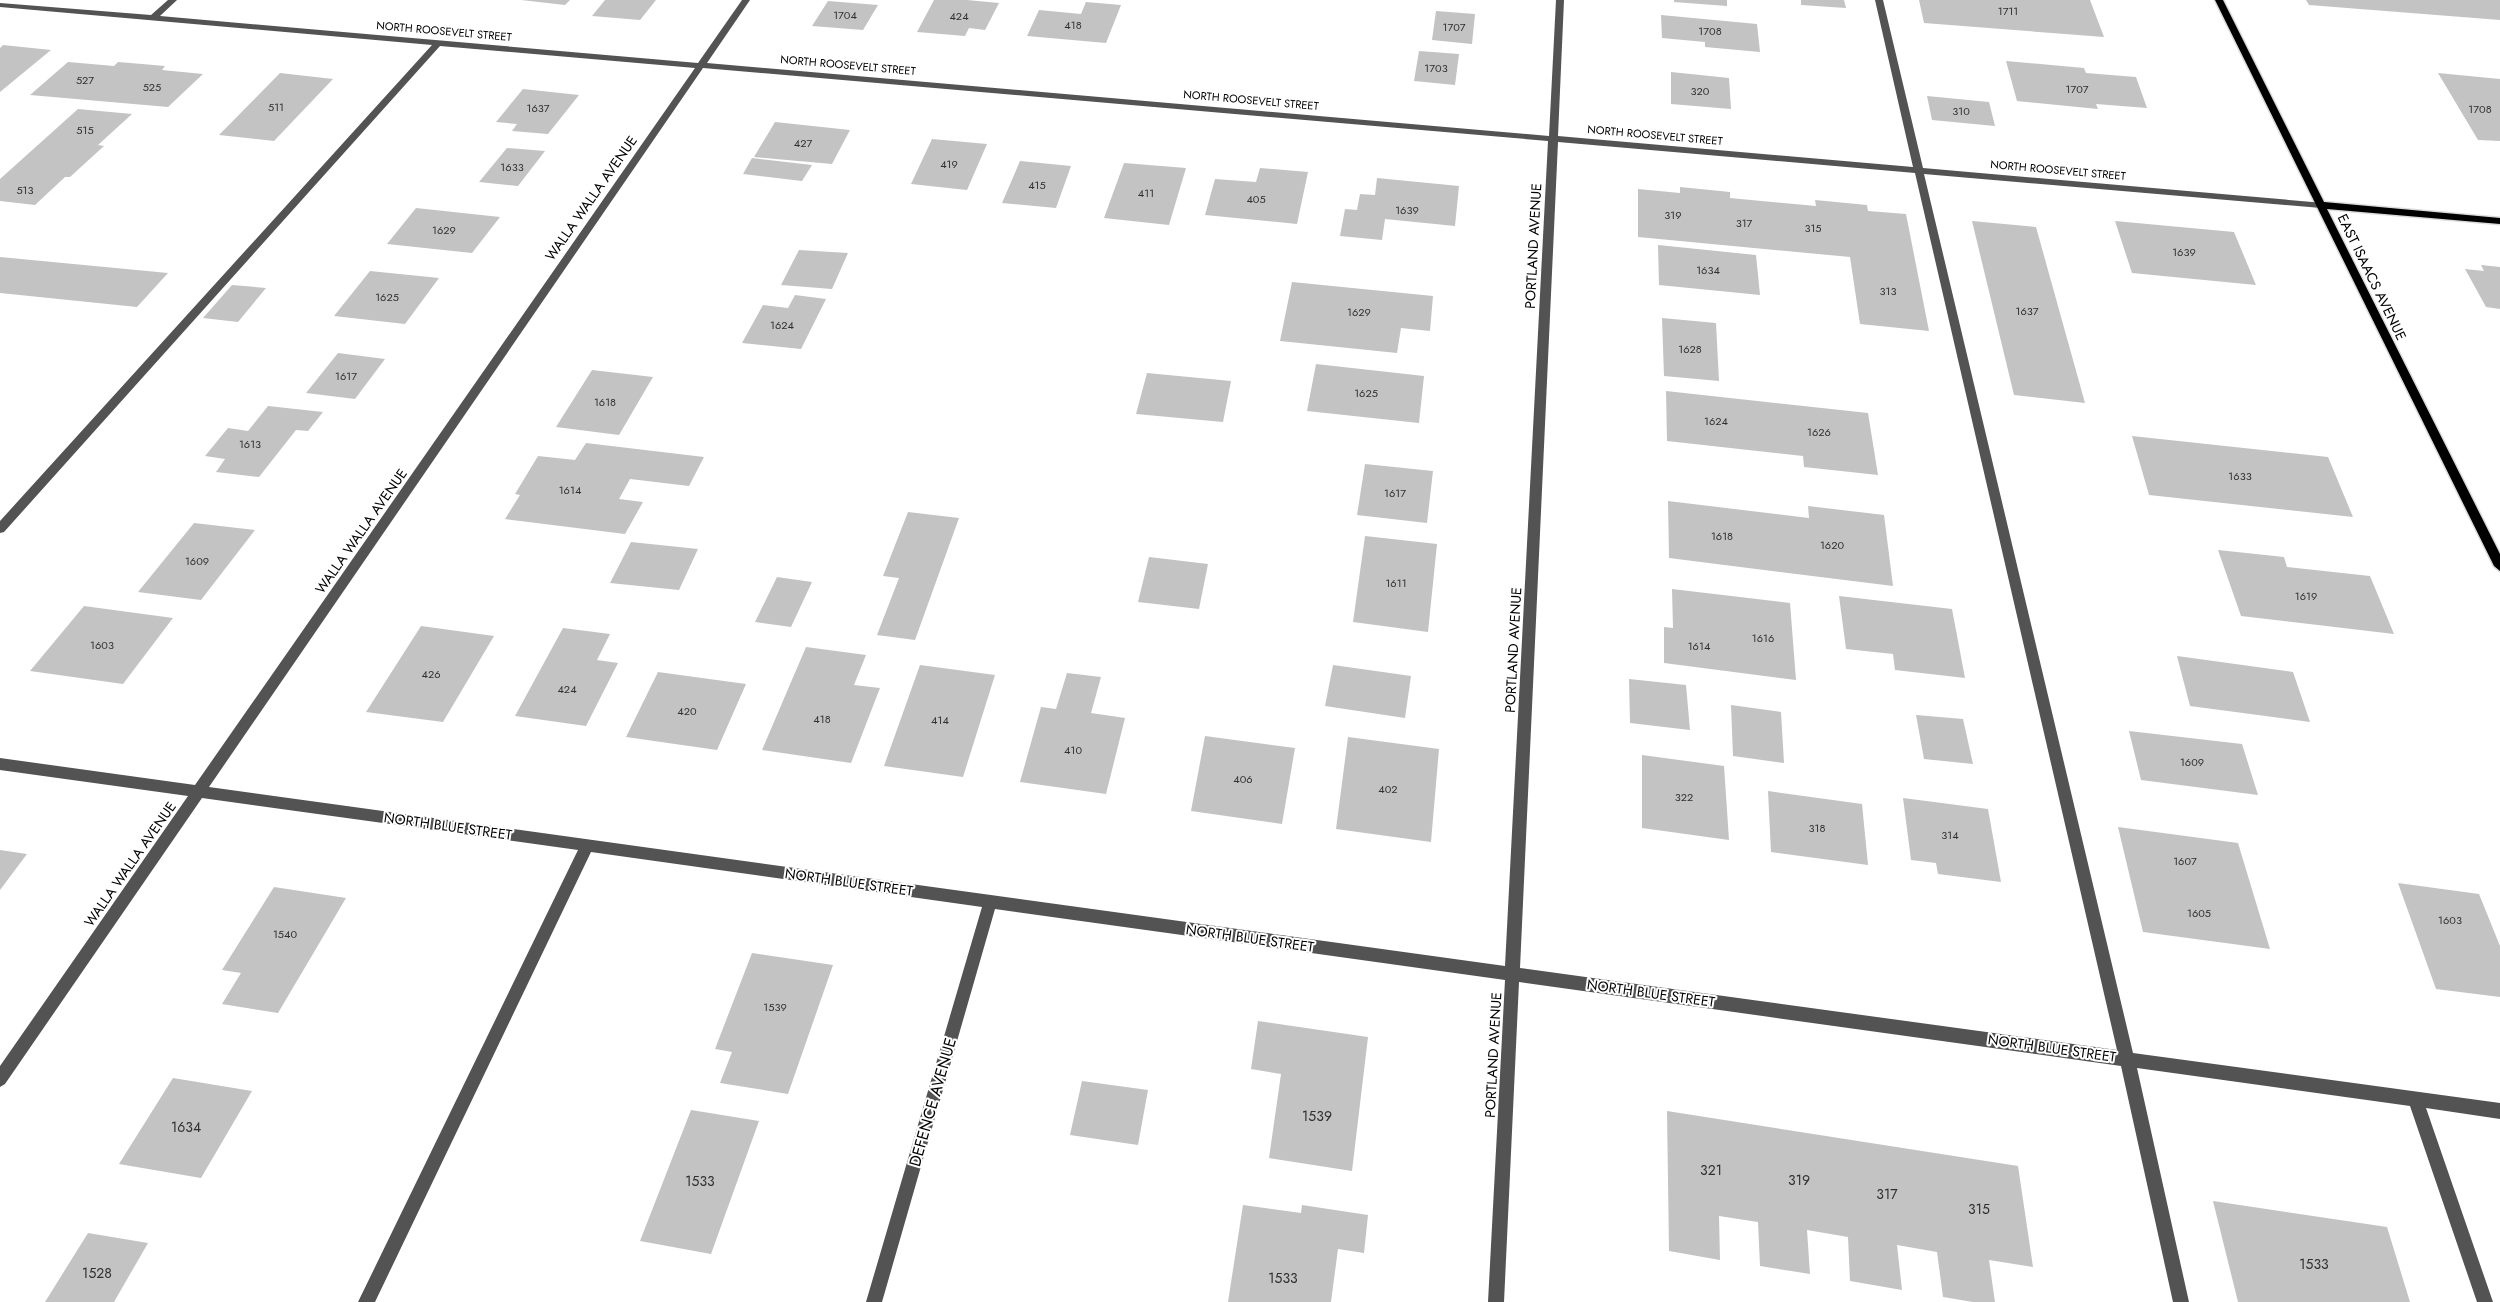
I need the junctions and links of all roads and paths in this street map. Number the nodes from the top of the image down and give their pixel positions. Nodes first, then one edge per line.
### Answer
1 (173, 0) edge
2 (746, 0) edge
3 (1560, 0) edge
4 (1879, 0) edge
5 (2219, 0) edge
6 (0, 5) edge
7 (152, 18) junction
8 (438, 43) junction
9 (701, 65) junction
10 (1553, 139) junction
11 (1920, 171) junction
12 (2321, 205) junction
13 (2500, 221) edge
14 (0, 529) edge
15 (2500, 566) edge
16 (0, 764) edge
17 (199, 792) junction
18 (588, 846) junction
19 (990, 902) junction
20 (1512, 974) junction
21 (2127, 1059) junction
22 (0, 1079) edge
23 (2415, 1099) junction
24 (2500, 1111) edge
25 (366, 1302) edge
26 (874, 1302) edge
27 (1496, 1302) edge
28 (2181, 1302) edge
29 (2485, 1302) edge

1 - 7 street
2 - 9 street, WALLA WALLA AVENUE
3 - 10 street, PORTLAND AVENUE
4 - 11 street
5 - 12 main road, EAST ISAACS AVENUE
6 - 7 street, NORTH ROOSEVELT STREET
7 - 8 street, NORTH ROOSEVELT STREET
8 - 9 street, NORTH ROOSEVELT STREET
8 - 14 street
9 - 10 street, NORTH ROOSEVELT STREET
9 - 17 street, WALLA WALLA AVENUE
10 - 11 street, NORTH ROOSEVELT STREET
10 - 20 street, PORTLAND AVENUE
11 - 12 street, NORTH ROOSEVELT STREET
11 - 21 street
12 - 13 main road, NORTH ROOSEVELT STREET
12 - 15 main road, EAST ISAACS AVENUE
16 - 17 street, NORTH BLUE STREET
17 - 18 street, NORTH BLUE STREET
17 - 22 street, WALLA WALLA AVENUE
18 - 19 street, NORTH BLUE STREET
18 - 25 street
19 - 20 street, NORTH BLUE STREET
19 - 26 street, DEFENCE AVENUE
20 - 21 street, NORTH BLUE STREET
20 - 27 street, PORTLAND AVENUE
21 - 23 street, NORTH BLUE STREET
21 - 28 street
23 - 24 street, NORTH BLUE STREET
23 - 29 street

